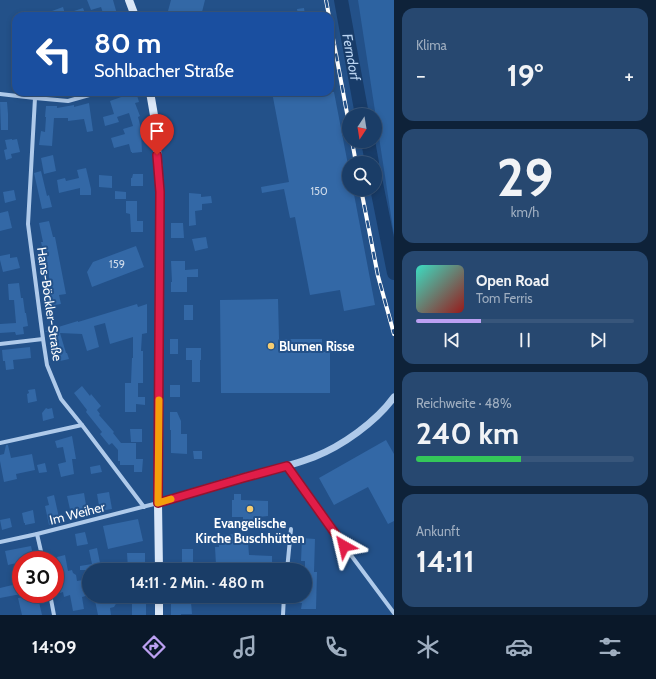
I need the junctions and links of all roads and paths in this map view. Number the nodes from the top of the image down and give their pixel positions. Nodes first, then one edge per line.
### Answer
1 (129, 0) edge
2 (133, 12) edge
3 (0, 94) edge
4 (12, 95) edge
5 (18, 96) edge
6 (86, 96) edge
7 (151, 96) edge
8 (35, 98) junction
9 (43, 339) junction
10 (0, 344) edge
11 (393, 398) edge
12 (82, 425) junction
13 (0, 443) edge
14 (287, 466) junction
15 (158, 503) junction
16 (144, 507) junction
17 (291, 529) dead end
18 (37, 534) junction
19 (0, 542) edge
20 (41, 551) edge
21 (159, 563) edge
22 (288, 563) edge
23 (52, 603) edge
24 (159, 603) edge
25 (284, 603) edge
26 (394, 613) edge
27 (54, 615) edge
28 (159, 615) edge
29 (283, 615) edge

1 - 2 main road
3 - 4 street
5 - 8 street
6 - 8 street
7 - 15 main road
8 - 9 street, Hans-Böckler-Straße
9 - 10 street
9 - 12 street, Hans-Böckler-Straße
11 - 14 street
12 - 13 street
12 - 16 street, Hans-Böckler-Straße
14 - 15 street
14 - 26 street
15 - 16 street, Im Weiher
15 - 21 main road
16 - 18 street, Im Weiher
17 - 22 street
18 - 19 street, Im Weiher
18 - 20 street
23 - 27 street
24 - 28 main road
25 - 29 street

